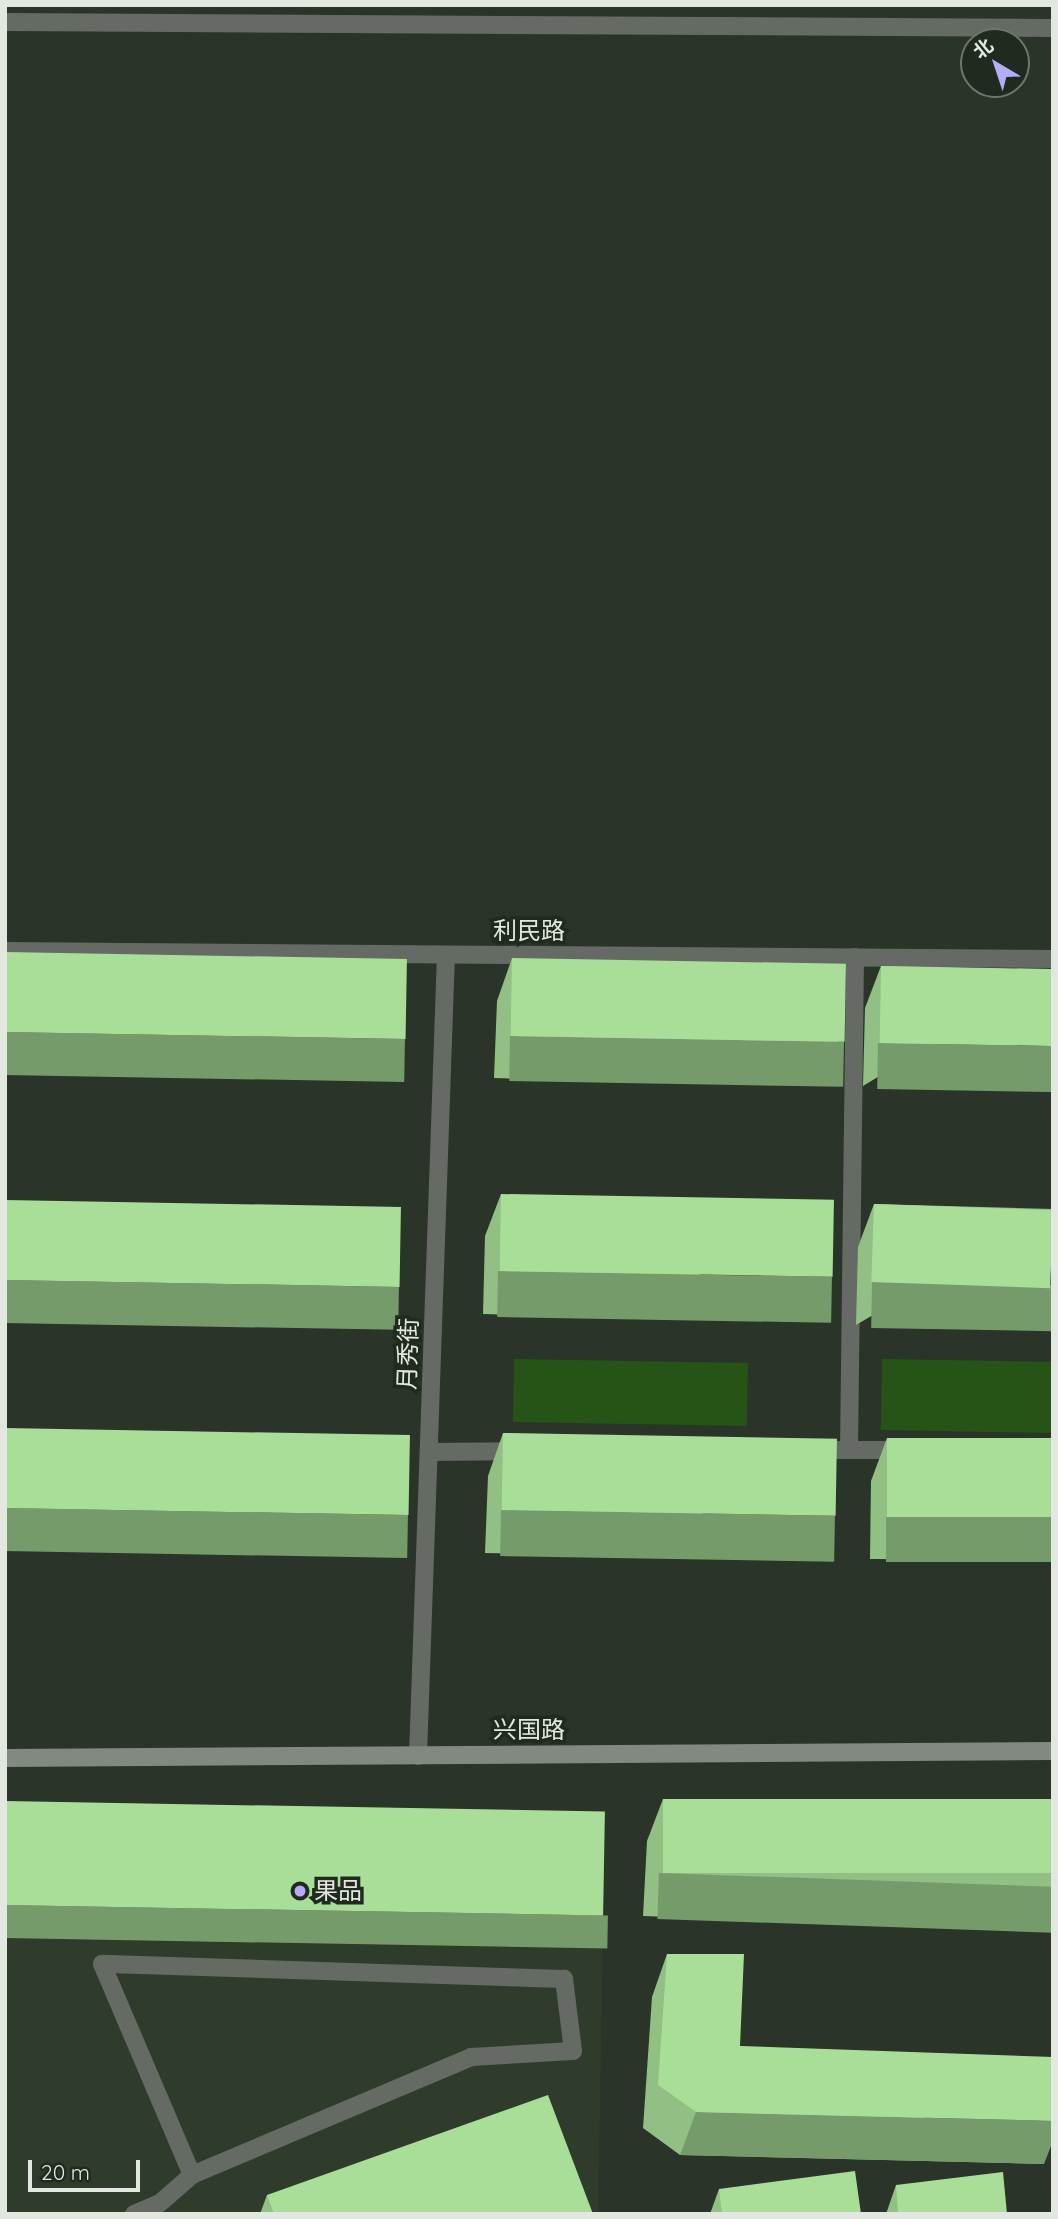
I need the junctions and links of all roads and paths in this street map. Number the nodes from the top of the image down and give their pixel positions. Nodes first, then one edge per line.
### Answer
1 (5, 22) edge
2 (1053, 28) edge
3 (5, 951) edge
4 (446, 954) junction
5 (855, 957) junction
6 (1053, 959) edge
7 (849, 1450) junction
8 (931, 1450) edge
9 (537, 1451) edge
10 (795, 1451) edge
11 (429, 1452) junction
12 (1053, 1751) edge
13 (418, 1756) junction
14 (5, 1758) edge
15 (192, 2175) junction
16 (134, 2214) edge

1 - 2 street
3 - 4 street, 利民路
4 - 5 street, 利民路
4 - 11 street, 月秀街
5 - 6 street, 利民路
5 - 7 street
7 - 8 street
7 - 10 street
9 - 11 street
11 - 13 street, 月秀街
12 - 13 main road, 兴国路
13 - 14 main road, 兴国路
15 - 15 street
15 - 16 street

